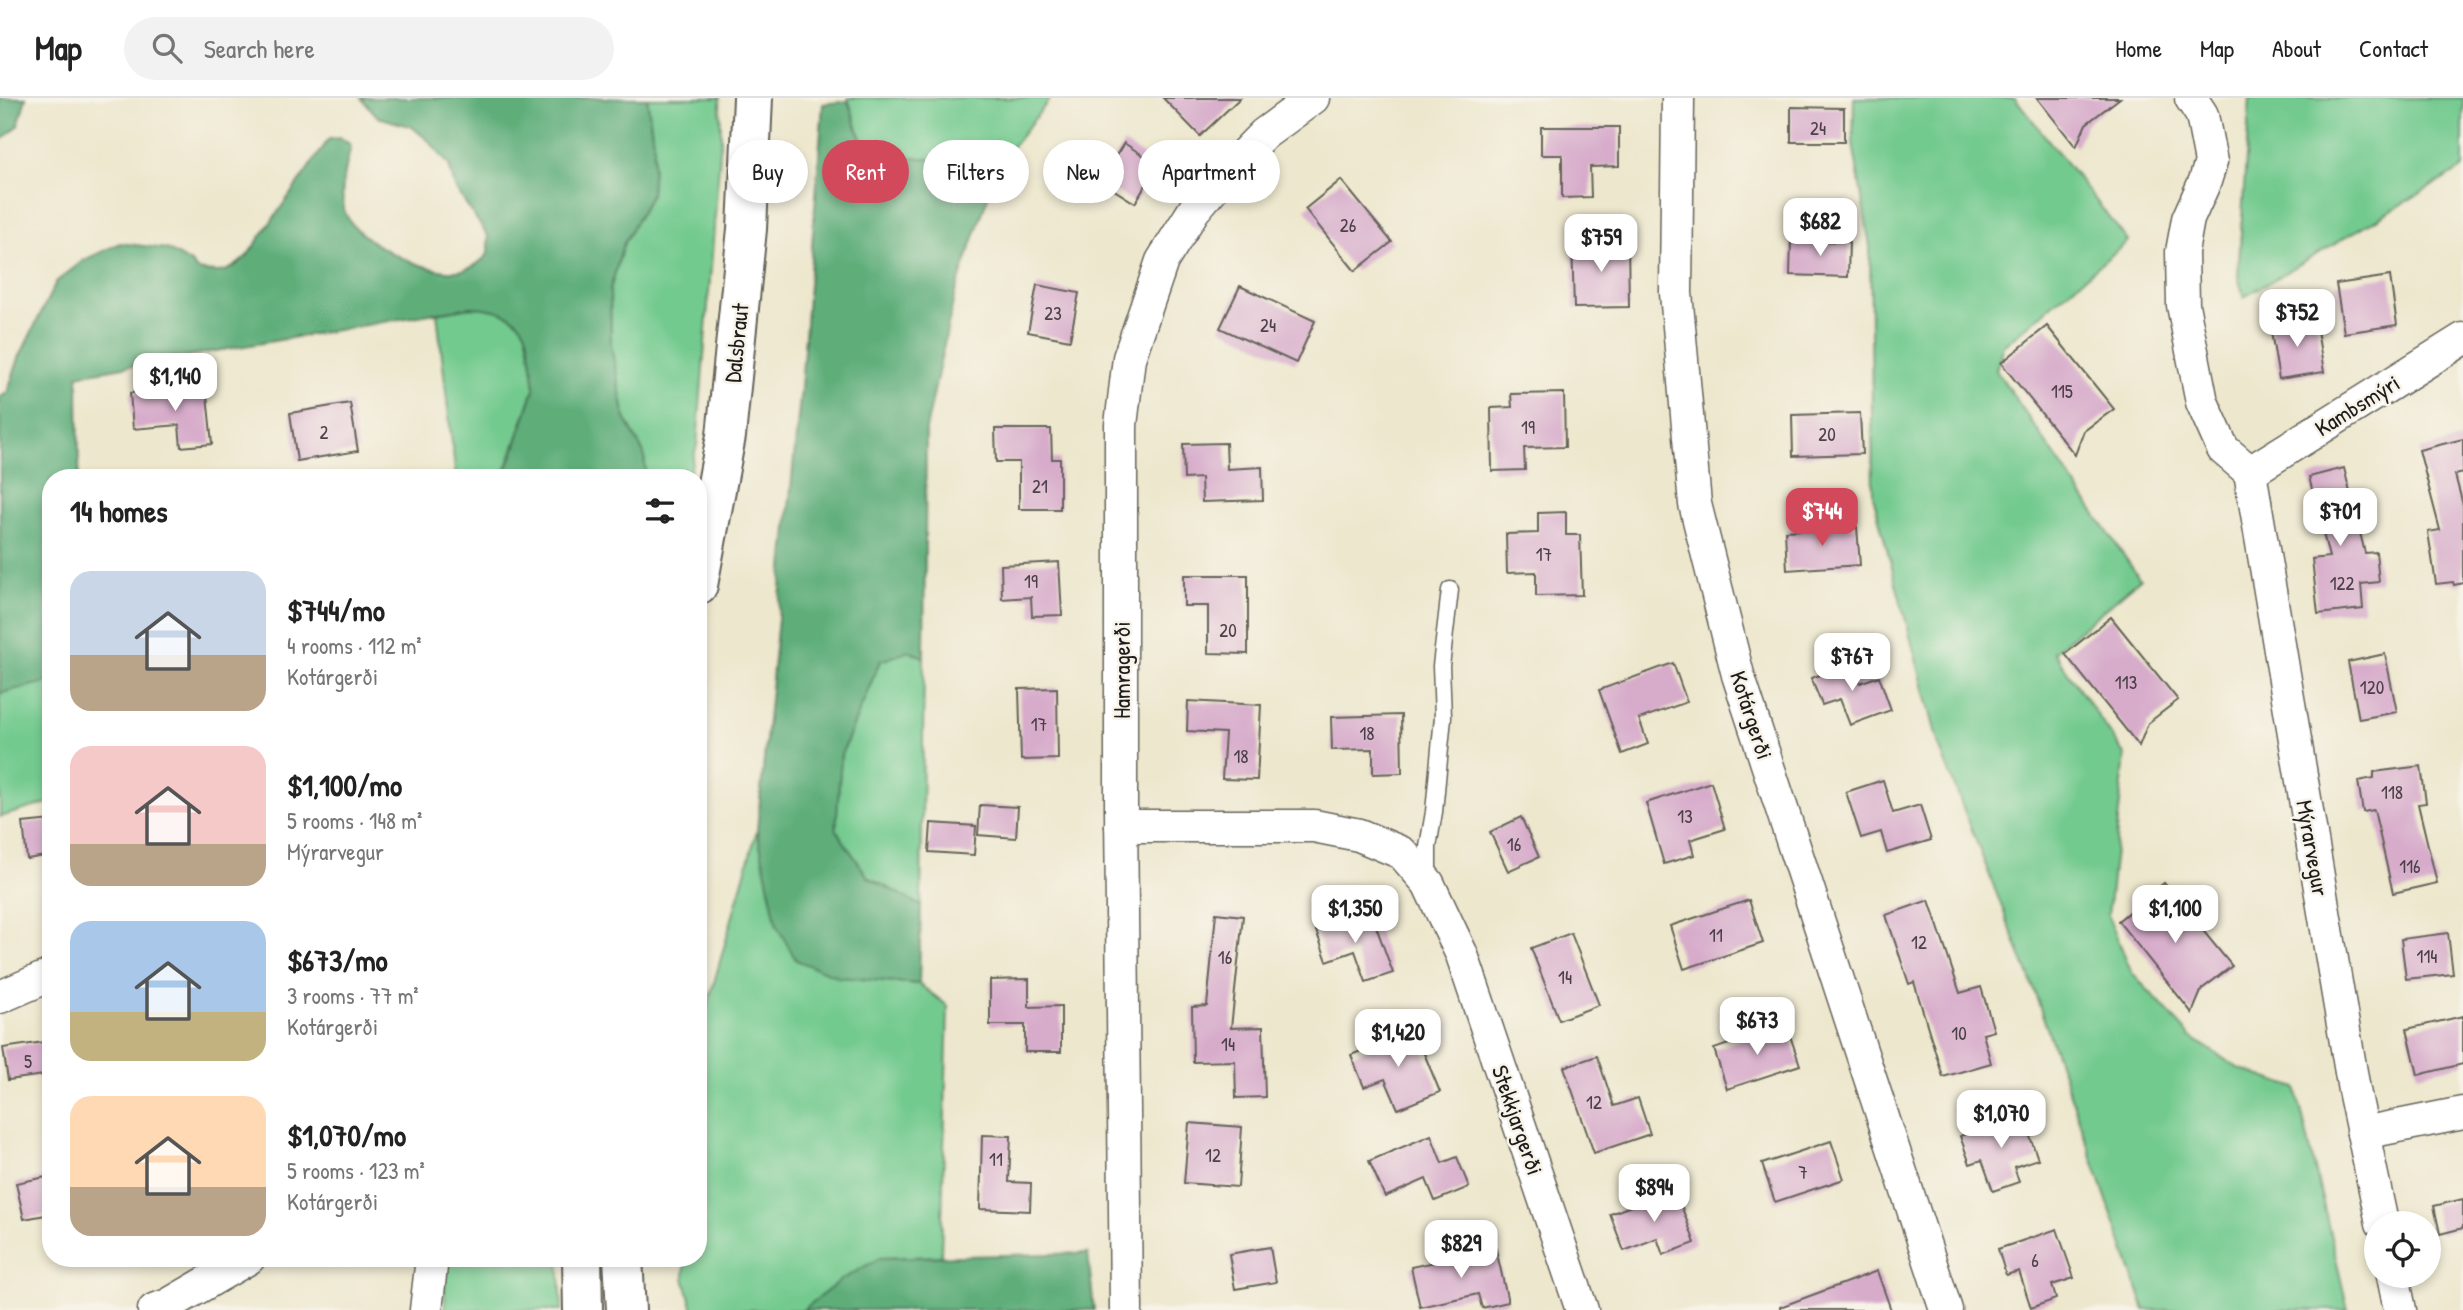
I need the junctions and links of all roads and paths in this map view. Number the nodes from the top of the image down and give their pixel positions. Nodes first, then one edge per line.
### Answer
1 (753, 98) edge
2 (1313, 98) edge
3 (1678, 98) edge
4 (2191, 98) edge
5 (2463, 339) edge
6 (2250, 472) junction
7 (707, 537) edge
8 (1450, 590) dead end
9 (1121, 826) junction
10 (1428, 883) junction
11 (42, 979) edge
12 (0, 998) edge
13 (2463, 1114) edge
14 (2363, 1133) junction
15 (2379, 1211) edge
16 (233, 1267) edge
17 (431, 1267) edge
18 (582, 1267) edge
19 (624, 1267) edge
20 (2395, 1288) edge
21 (154, 1310) edge
22 (426, 1310) edge
23 (583, 1310) edge
24 (626, 1310) edge
25 (1126, 1310) edge
26 (1582, 1310) edge
27 (1946, 1310) edge
28 (2400, 1310) edge

1 - 7 street, Dalsbraut
2 - 9 street, Hamragerði
3 - 27 street, Kotárgerði
4 - 6 street
5 - 6 street, Kambsmýri
6 - 14 street, Mýrarvegur
8 - 10 lane
9 - 10 street, Stekkjargerði
9 - 25 street, Hamragerði
10 - 26 street, Stekkjargerði
11 - 12 street
13 - 14 street
14 - 15 street, Mýrarvegur
16 - 21 street
17 - 22 street
18 - 23 street
19 - 24 street
20 - 28 street

